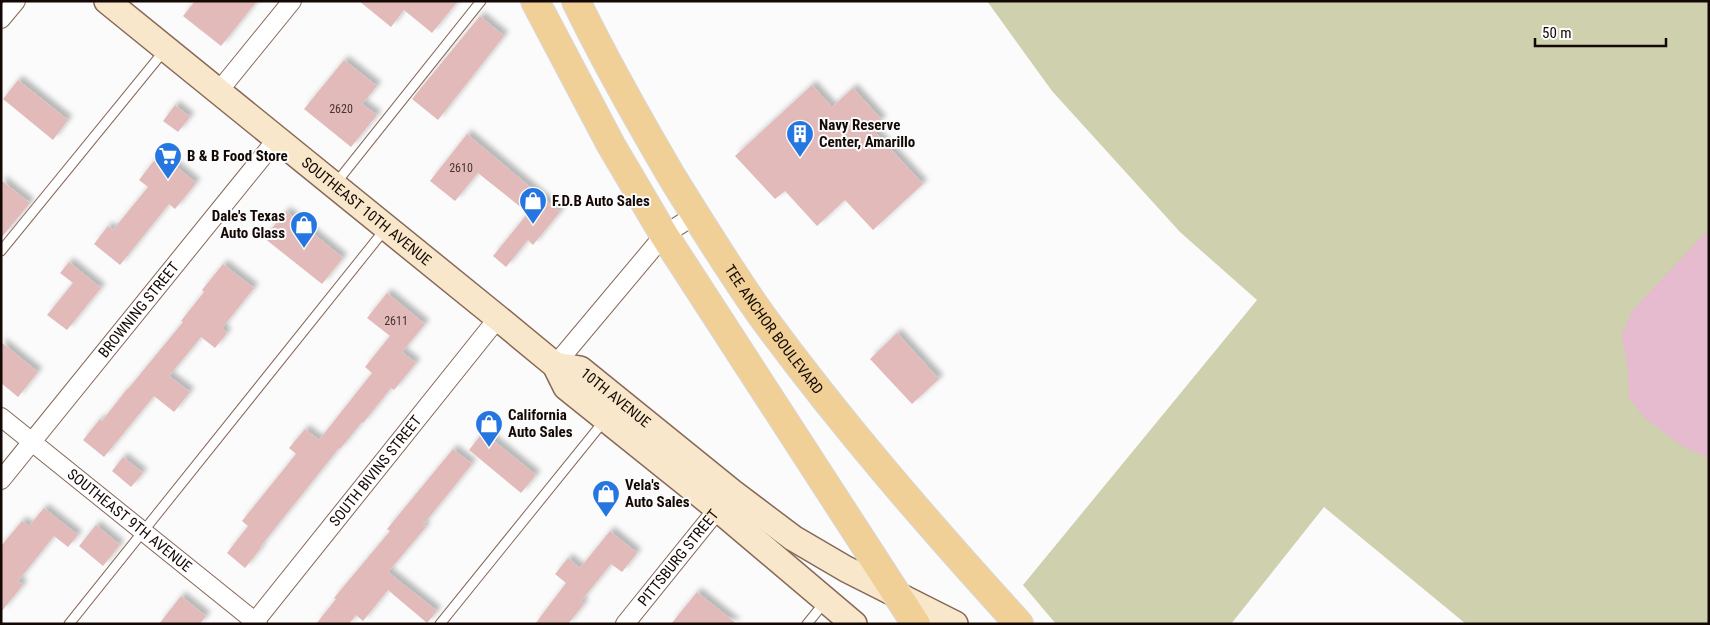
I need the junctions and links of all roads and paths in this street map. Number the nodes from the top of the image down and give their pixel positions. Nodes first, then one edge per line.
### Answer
1 (16, 1) edge
2 (107, 1) edge
3 (292, 1) edge
4 (481, 1) edge
5 (535, 1) edge
6 (576, 1) edge
7 (1, 19) edge
8 (166, 48) junction
9 (218, 92) junction
10 (277, 139) junction
11 (334, 185) junction
12 (695, 215) junction
13 (387, 227) junction
14 (664, 235) junction
15 (1, 251) edge
16 (498, 318) junction
17 (555, 365) junction
18 (1, 417) edge
19 (606, 418) junction
20 (32, 442) junction
21 (1, 480) edge
22 (725, 500) junction
23 (143, 531) junction
24 (897, 595) junction
25 (826, 601) junction
26 (255, 623) edge
27 (68, 624) edge
28 (440, 624) edge
29 (624, 624) edge
30 (807, 624) edge
31 (854, 624) edge
32 (916, 624) edge
33 (955, 624) edge
34 (1019, 624) edge

1 - 7 street
2 - 8 main road, SOUTHEAST 10TH AVENUE
3 - 9 street
4 - 11 lane
5 - 14 main road
6 - 12 main road, TEE ANCHOR BOULEVARD
8 - 9 main road, SOUTHEAST 10TH AVENUE
8 - 15 lane
9 - 10 main road, SOUTHEAST 10TH AVENUE
10 - 11 main road, SOUTHEAST 10TH AVENUE
10 - 20 street, BROWNING STREET
11 - 13 main road, SOUTHEAST 10TH AVENUE
12 - 14 street
12 - 34 main road, TEE ANCHOR BOULEVARD
13 - 16 main road, SOUTHEAST 10TH AVENUE
13 - 23 lane
14 - 17 street
14 - 24 main road
16 - 17 main road, SOUTHEAST 10TH AVENUE
16 - 26 street, SOUTH BIVINS STREET
17 - 19 main road, 10TH AVENUE
17 - 22 main road, 10TH AVENUE
18 - 20 street, SOUTHEAST 9TH AVENUE
19 - 22 main road, 10TH AVENUE
19 - 28 lane
20 - 21 street, BROWNING STREET
20 - 23 street, SOUTHEAST 9TH AVENUE
22 - 24 main road, 10TH AVENUE
22 - 25 main road, 10TH AVENUE
22 - 29 street, PITTSBURG STREET
23 - 26 street, SOUTHEAST 9TH AVENUE
23 - 27 lane
24 - 32 main road
24 - 33 main road, 10TH AVENUE
25 - 30 lane
25 - 31 main road, 10TH AVENUE

